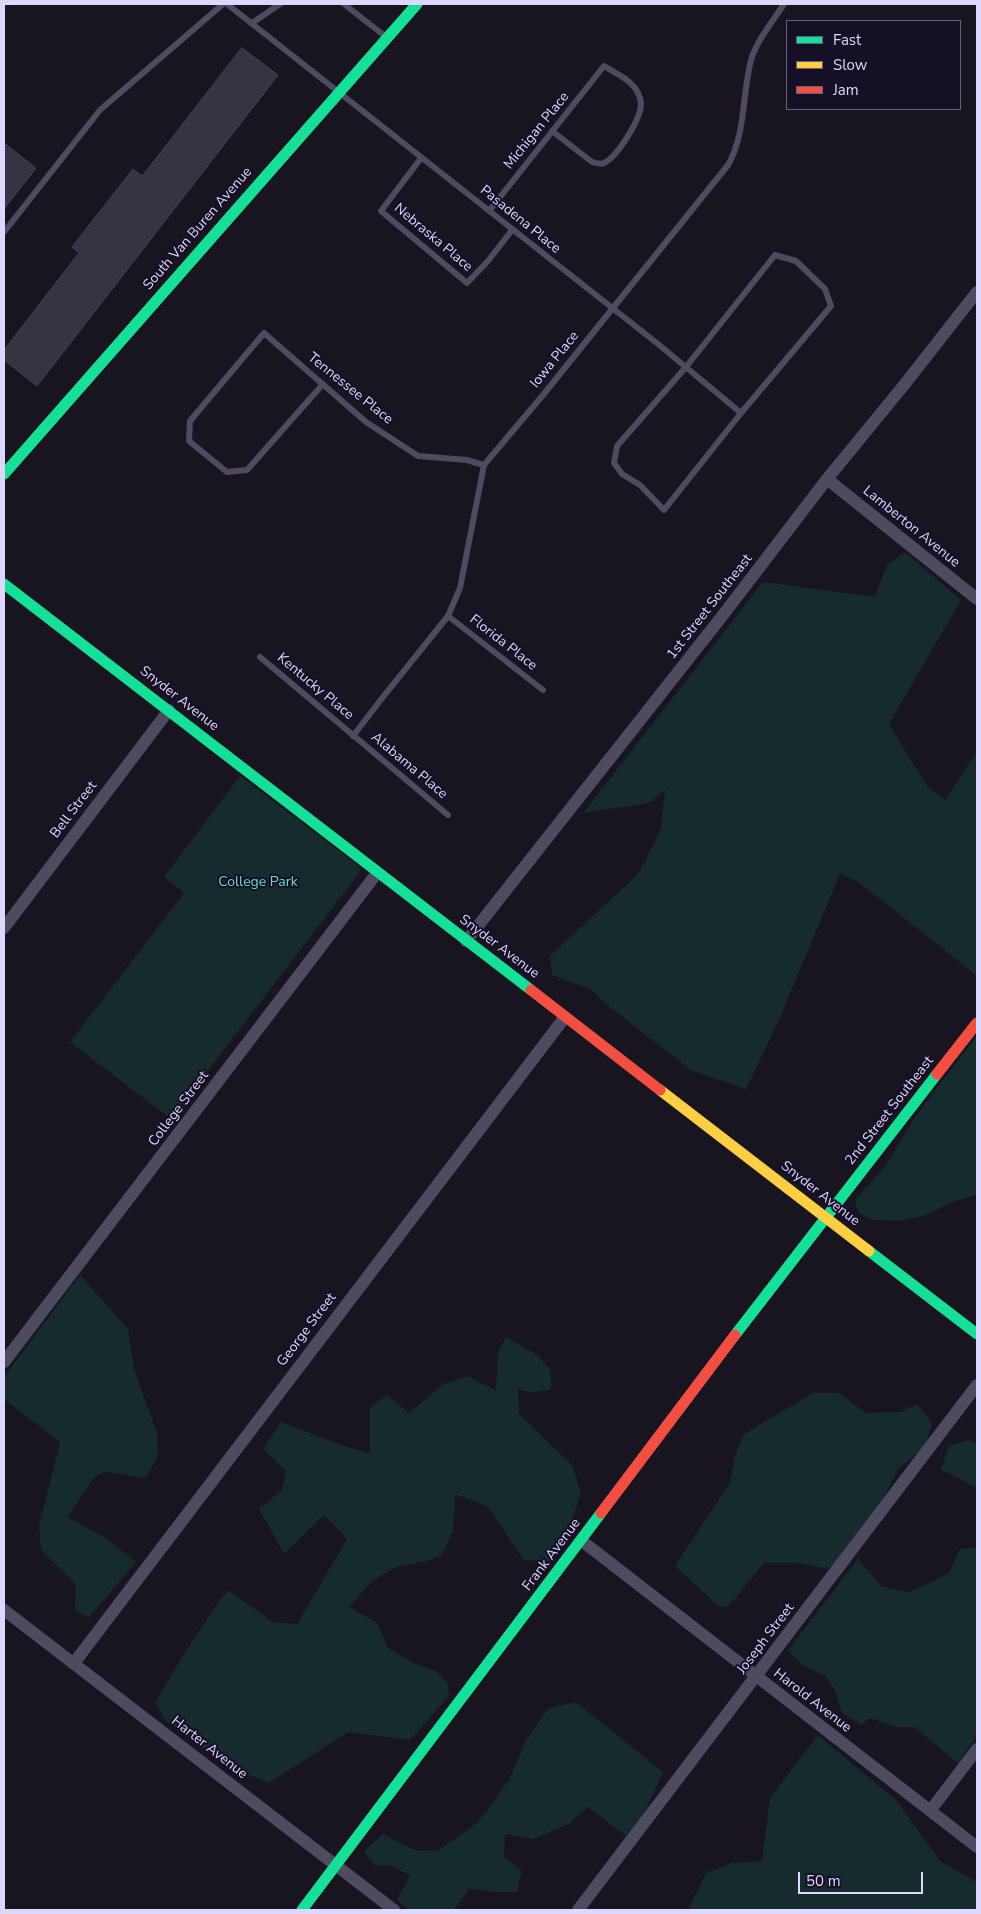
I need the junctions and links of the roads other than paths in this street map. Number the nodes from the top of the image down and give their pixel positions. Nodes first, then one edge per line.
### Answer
1 (223, 4) edge
2 (227, 4) edge
3 (280, 4) edge
4 (344, 4) edge
5 (417, 4) edge
6 (784, 4) edge
7 (252, 23) junction
8 (387, 37) junction
9 (340, 92) junction
10 (552, 131) junction
11 (421, 158) junction
12 (489, 211) junction
13 (512, 230) junction
14 (4, 232) edge
15 (977, 292) edge
16 (613, 309) junction
17 (686, 367) junction
18 (323, 384) junction
19 (741, 413) junction
20 (484, 465) junction
21 (4, 473) edge
22 (826, 479) junction
23 (4, 584) edge
24 (977, 599) edge
25 (448, 616) junction
26 (260, 658) dead end
27 (543, 690) dead end
28 (169, 710) junction
29 (353, 736) junction
30 (448, 815) dead end
31 (377, 873) junction
32 (4, 928) edge
33 (466, 941) junction
34 (565, 1017) junction
35 (977, 1022) edge
36 (825, 1217) junction
37 (977, 1334) edge
38 (4, 1362) edge
39 (977, 1385) edge
40 (582, 1541) junction
41 (4, 1610) edge
42 (74, 1663) junction
43 (756, 1677) junction
44 (977, 1749) edge
45 (930, 1811) junction
46 (977, 1847) edge
47 (336, 1865) junction
48 (302, 1910) edge
49 (394, 1910) edge
50 (578, 1910) edge

1 - 14 lane
2 - 7 lane, Pasadena Place
3 - 7 lane
4 - 8 lane
5 - 8 main road, South Van Buren Avenue
6 - 16 lane, Iowa Place
7 - 9 lane, Pasadena Place
8 - 9 main road, South Van Buren Avenue
9 - 11 lane, Pasadena Place
9 - 21 main road, South Van Buren Avenue
10 - 10 lane, Michigan Place
10 - 12 lane, Michigan Place
11 - 12 lane, Pasadena Place
11 - 13 lane, Nebraska Place
12 - 13 lane, Pasadena Place
13 - 16 lane, Pasadena Place
15 - 22 street, 1st Street Southeast
16 - 17 lane, Pasadena Place
16 - 20 lane, Iowa Place
17 - 19 lane, Pasadena Place
17 - 19 lane
17 - 19 lane
18 - 18 lane, Tennessee Place
18 - 20 lane, Tennessee Place
20 - 25 lane, Iowa Place
22 - 24 street, Lamberton Avenue
22 - 33 street, 1st Street Southeast
23 - 28 main road, Snyder Avenue
25 - 27 lane, Florida Place
25 - 29 lane, Iowa Place
26 - 29 lane, Kentucky Place
28 - 31 main road, Snyder Avenue
28 - 32 street, Bell Street
29 - 30 lane, Alabama Place
31 - 33 main road, Snyder Avenue
31 - 38 street, College Street
33 - 34 main road, Snyder Avenue
34 - 36 main road, Snyder Avenue
34 - 42 street, George Street
35 - 36 main road, 2nd Street Southeast
36 - 37 main road, Snyder Avenue
36 - 40 main road, Frank Avenue
39 - 43 street, Joseph Street
40 - 43 street, Harold Avenue
40 - 47 main road, Frank Avenue
41 - 42 street, Harter Avenue
42 - 47 street, Harter Avenue
43 - 45 street, Harold Avenue
43 - 50 street, Joseph Street
44 - 45 street
45 - 46 street, Harold Avenue
47 - 48 main road, Frank Avenue
47 - 49 street, Harter Avenue

